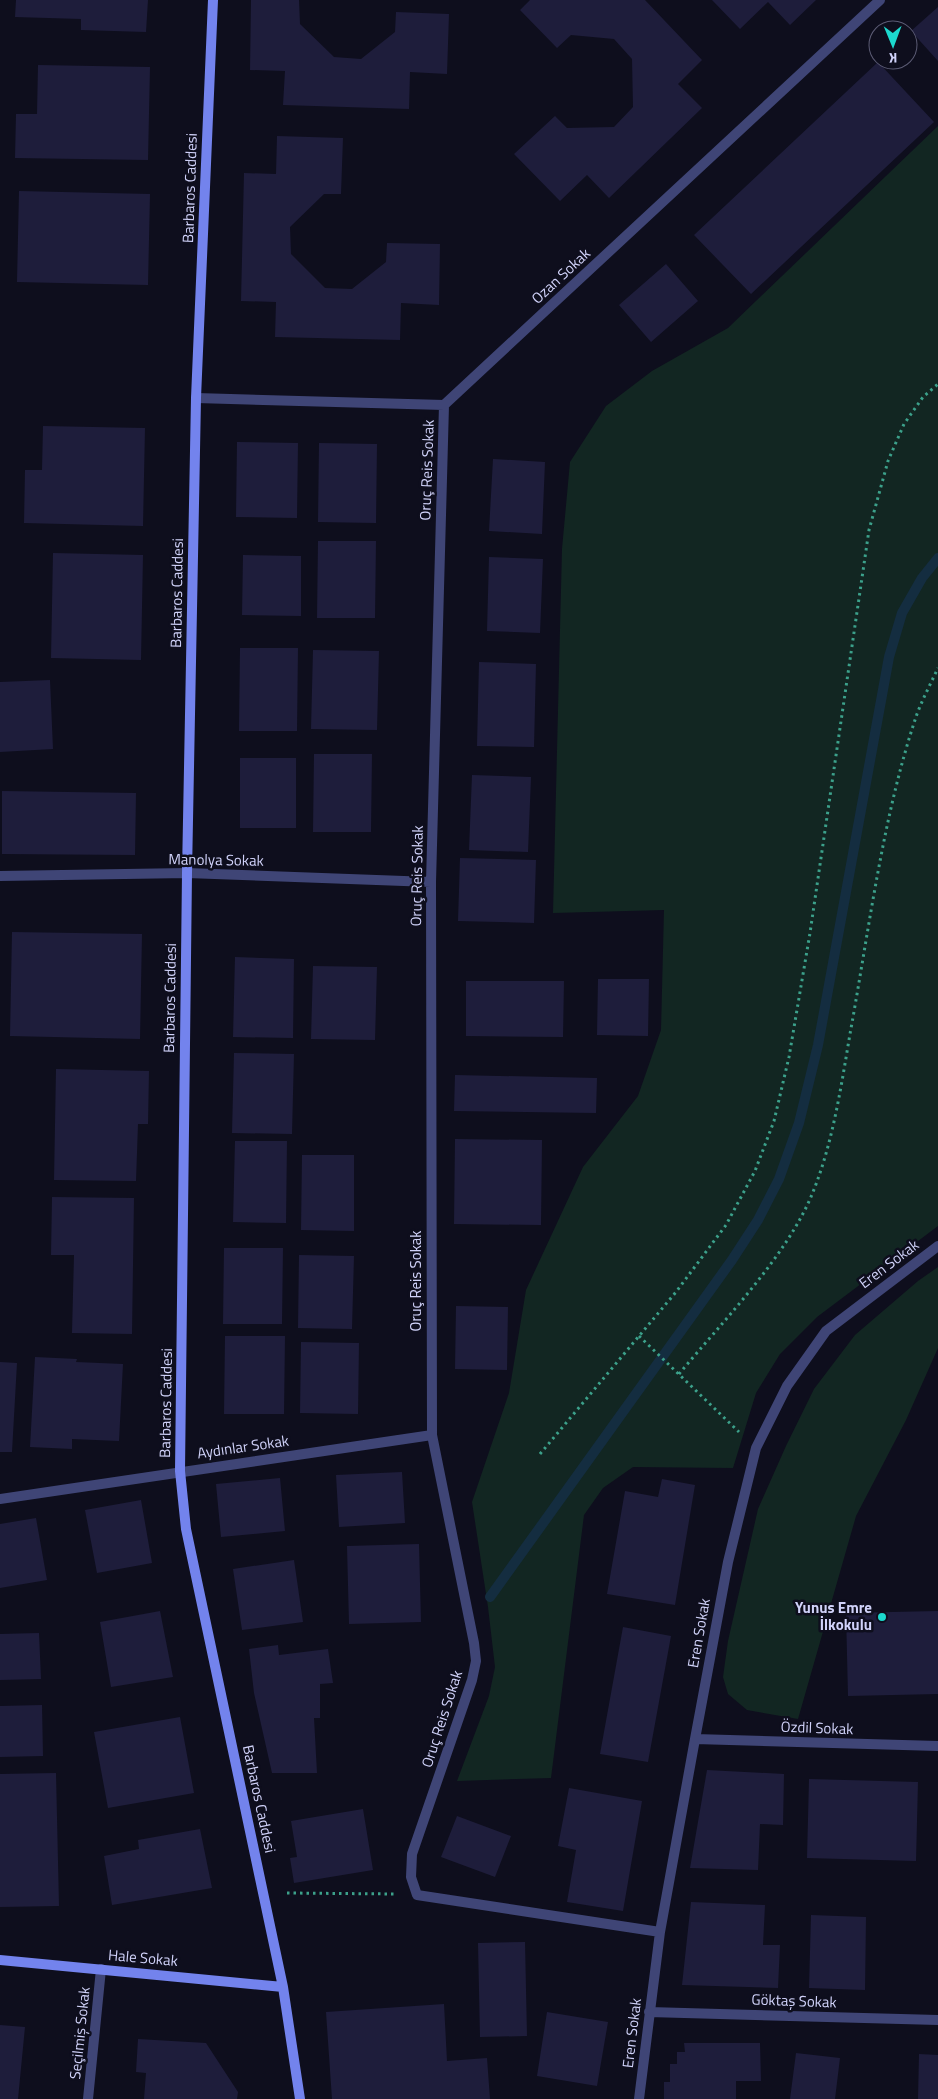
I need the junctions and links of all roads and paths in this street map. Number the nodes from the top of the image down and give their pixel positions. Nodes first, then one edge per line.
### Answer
1 (213, 0) edge
2 (880, 0) edge
3 (938, 384) edge
4 (196, 398) junction
5 (444, 405) junction
6 (938, 668) edge
7 (187, 873) junction
8 (0, 876) edge
9 (431, 882) junction
10 (938, 1246) edge
11 (639, 1336) junction
12 (679, 1374) junction
13 (432, 1435) junction
14 (756, 1448) junction
15 (540, 1454) dead end
16 (180, 1471) junction
17 (0, 1498) edge
18 (695, 1739) junction
19 (938, 1746) edge
20 (263, 1892) junction
21 (417, 1895) junction
22 (660, 1932) junction
23 (0, 1960) edge
24 (101, 1969) junction
25 (284, 1987) junction
26 (649, 2012) junction
27 (938, 2020) edge
28 (88, 2099) edge
29 (300, 2099) edge
30 (639, 2099) edge

1 - 4 street, Barbaros Caddesi
2 - 5 street, Ozan Sokak
3 - 11 path
4 - 5 street
4 - 7 street, Barbaros Caddesi
5 - 9 street, Oruç Reis Sokak
6 - 12 path
7 - 8 street, Manolya Sokak
7 - 9 street, Manolya Sokak
7 - 16 street, Barbaros Caddesi
9 - 13 street, Oruç Reis Sokak
10 - 14 street, Eren Sokak
11 - 12 path
11 - 15 path
12 - 14 path
13 - 16 street, Aydınlar Sokak
13 - 21 street, Oruç Reis Sokak
14 - 18 street, Eren Sokak
16 - 17 street, Aydınlar Sokak
16 - 20 street, Barbaros Caddesi
18 - 19 street, Özdil Sokak
18 - 22 street, Eren Sokak
20 - 21 path
20 - 25 street, Barbaros Caddesi
21 - 22 street
22 - 26 street, Eren Sokak
23 - 24 street, Hale Sokak
24 - 25 street, Hale Sokak
24 - 28 street, Seçilmiş Sokak
25 - 29 street, Barbaros Caddesi
26 - 27 street, Göktaş Sokak
26 - 30 street, Eren Sokak

